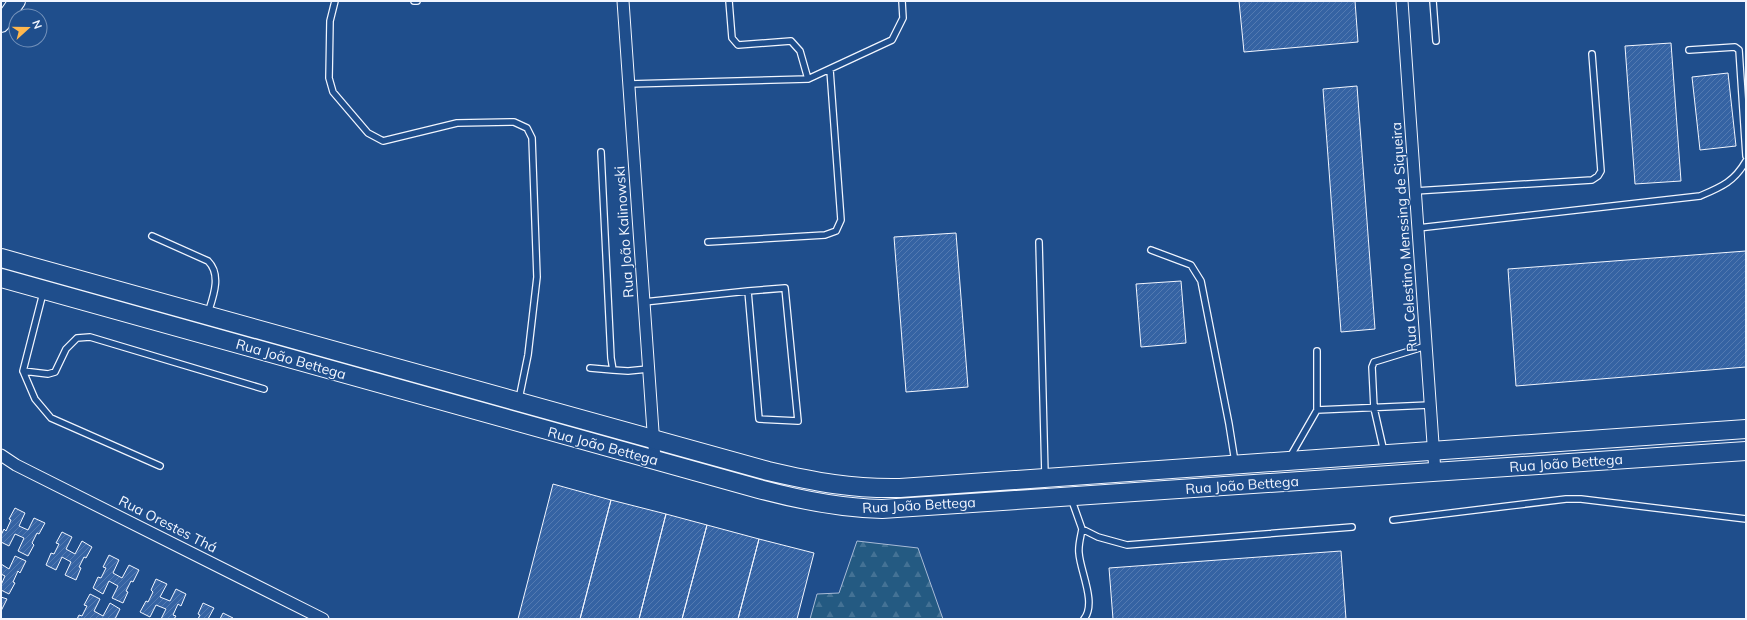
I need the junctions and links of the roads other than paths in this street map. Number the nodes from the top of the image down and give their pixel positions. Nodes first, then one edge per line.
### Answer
1 (17, 1) edge
2 (335, 1) edge
3 (414, 1) edge
4 (417, 1) edge
5 (623, 1) edge
6 (728, 1) edge
7 (902, 1) edge
8 (1402, 1) edge
9 (1433, 1) edge
10 (1, 24) edge
11 (1436, 41) dead end
12 (1689, 50) dead end
13 (1592, 54) dead end
14 (830, 70) junction
15 (808, 79) junction
16 (629, 84) junction
17 (601, 152) dead end
18 (1746, 156) edge
19 (1746, 161) edge
20 (1415, 191) junction
21 (1418, 228) junction
22 (152, 236) dead end
23 (708, 242) dead end
24 (1039, 242) dead end
25 (1151, 250) dead end
26 (1, 258) edge
27 (1, 278) edge
28 (43, 290) junction
29 (748, 291) junction
30 (644, 302) junction
31 (208, 315) junction
32 (1426, 346) junction
33 (1317, 351) dead end
34 (590, 368) dead end
35 (648, 369) junction
36 (613, 370) junction
37 (23, 371) junction
38 (264, 389) dead end
39 (518, 401) junction
40 (1430, 405) junction
41 (1374, 408) junction
42 (1317, 410) junction
43 (1746, 429) edge
44 (653, 438) junction
45 (1433, 451) junction
46 (1385, 454) junction
47 (1737, 454) edge
48 (1, 455) edge
49 (655, 460) junction
50 (1288, 461) junction
51 (1235, 464) junction
52 (160, 466) dead end
53 (1435, 472) junction
54 (1046, 478) junction
55 (1070, 496) junction
56 (1746, 519) edge
57 (1393, 520) dead end
58 (1352, 527) dead end
59 (1082, 529) junction
60 (323, 619) edge
61 (1084, 619) edge

1 - 10 main road
2 - 39 lane
3 - 4 lane
5 - 16 street, Rua João Kalinowski
6 - 15 lane
7 - 14 lane
8 - 20 street, Rua Celestino Menssing de Siqueira
9 - 11 lane
12 - 18 lane
13 - 20 lane
14 - 15 lane
14 - 23 lane
15 - 16 lane
16 - 30 street, Rua João Kalinowski
17 - 36 lane
19 - 21 lane
20 - 21 street, Rua Celestino Menssing de Siqueira
21 - 32 street, Rua Celestino Menssing de Siqueira
22 - 31 lane
24 - 54 lane
25 - 51 lane
26 - 31 main road, Rua João Bettega
27 - 28 main road, Rua João Bettega
28 - 37 lane
28 - 49 main road, Rua João Bettega
29 - 29 lane
29 - 30 lane
30 - 35 street, Rua João Kalinowski
31 - 39 main road, Rua João Bettega
32 - 40 street, Rua Celestino Menssing de Siqueira
32 - 41 lane
33 - 42 lane
34 - 36 lane
35 - 36 lane
35 - 44 street, Rua João Kalinowski
37 - 38 lane
37 - 52 lane
39 - 44 main road, Rua João Bettega
40 - 41 lane
40 - 45 street, Rua Celestino Menssing de Siqueira
41 - 42 lane
41 - 46 lane
42 - 50 lane
43 - 45 main road, Rua João Bettega
44 - 49 street, Rua João Kalinowski
44 - 54 main road, Rua João Bettega
45 - 46 main road, Rua João Bettega
45 - 53 street, Rua Celestino Menssing de Siqueira
46 - 50 main road, Rua João Bettega
47 - 53 main road, Rua João Bettega
48 - 60 street, Rua Orestes Thá
49 - 55 main road, Rua João Bettega
50 - 51 main road, Rua João Bettega
51 - 54 main road, Rua João Bettega
53 - 55 main road, Rua João Bettega
55 - 59 lane
56 - 57 lane
58 - 59 lane
59 - 61 lane

